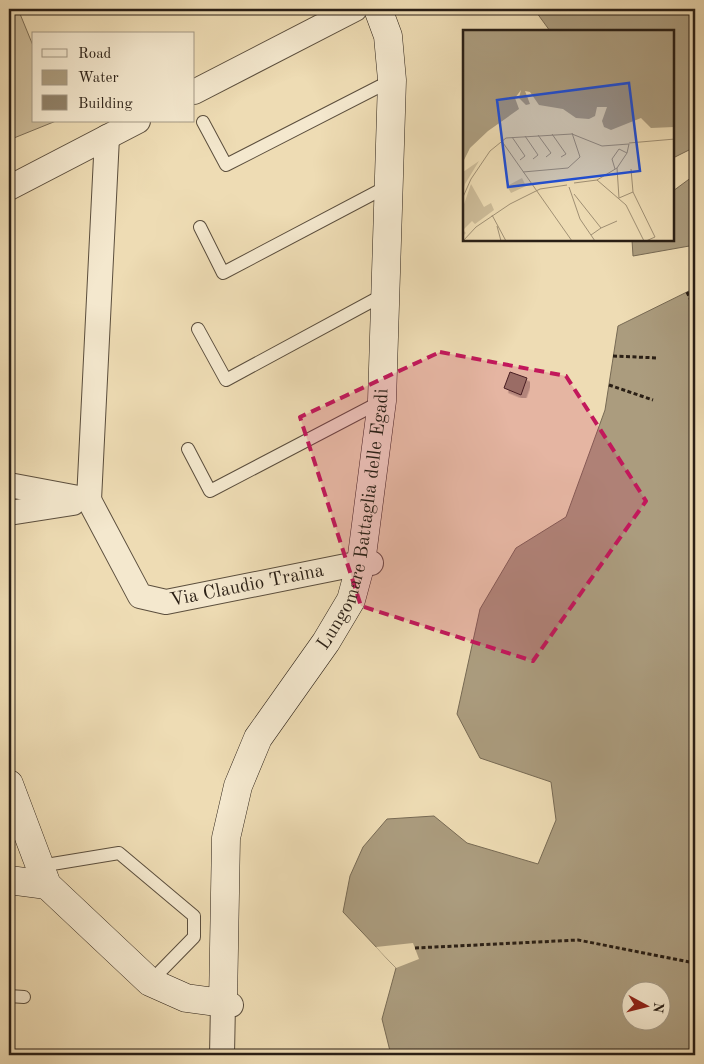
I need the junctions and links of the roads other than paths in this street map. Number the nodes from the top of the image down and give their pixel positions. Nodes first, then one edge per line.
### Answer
1 (355, 9) edge
2 (378, 9) edge
3 (392, 80) junction
4 (195, 91) edge
5 (136, 122) edge
6 (203, 122) dead end
7 (106, 137) junction
8 (388, 186) junction
9 (9, 188) edge
10 (200, 227) dead end
11 (385, 294) junction
12 (198, 329) dead end
13 (382, 401) junction
14 (188, 449) dead end
15 (9, 485) edge
16 (89, 500) junction
17 (9, 513) edge
18 (366, 563) junction
19 (9, 784) edge
20 (43, 876) junction
21 (9, 880) edge
22 (150, 982) junction
23 (9, 996) edge
24 (24, 997) dead end
25 (227, 1004) junction
26 (222, 1055) edge

1 - 4 street
2 - 3 street, Lungomare Battaglia delle Egadi
3 - 6 lane
3 - 8 street, Lungomare Battaglia delle Egadi
5 - 7 street
7 - 9 street
7 - 16 street
8 - 10 lane
8 - 11 street, Lungomare Battaglia delle Egadi
11 - 12 lane
11 - 13 street, Lungomare Battaglia delle Egadi
13 - 14 lane
13 - 18 street, Lungomare Battaglia delle Egadi
15 - 16 street
16 - 17 street
16 - 18 street, Via Claudio Traina
18 - 25 street, Lungomare Battaglia delle Egadi
19 - 20 street
20 - 21 street
20 - 22 street
20 - 22 lane
22 - 25 street
23 - 24 lane
25 - 26 street, Lungomare Battaglia delle Egadi

